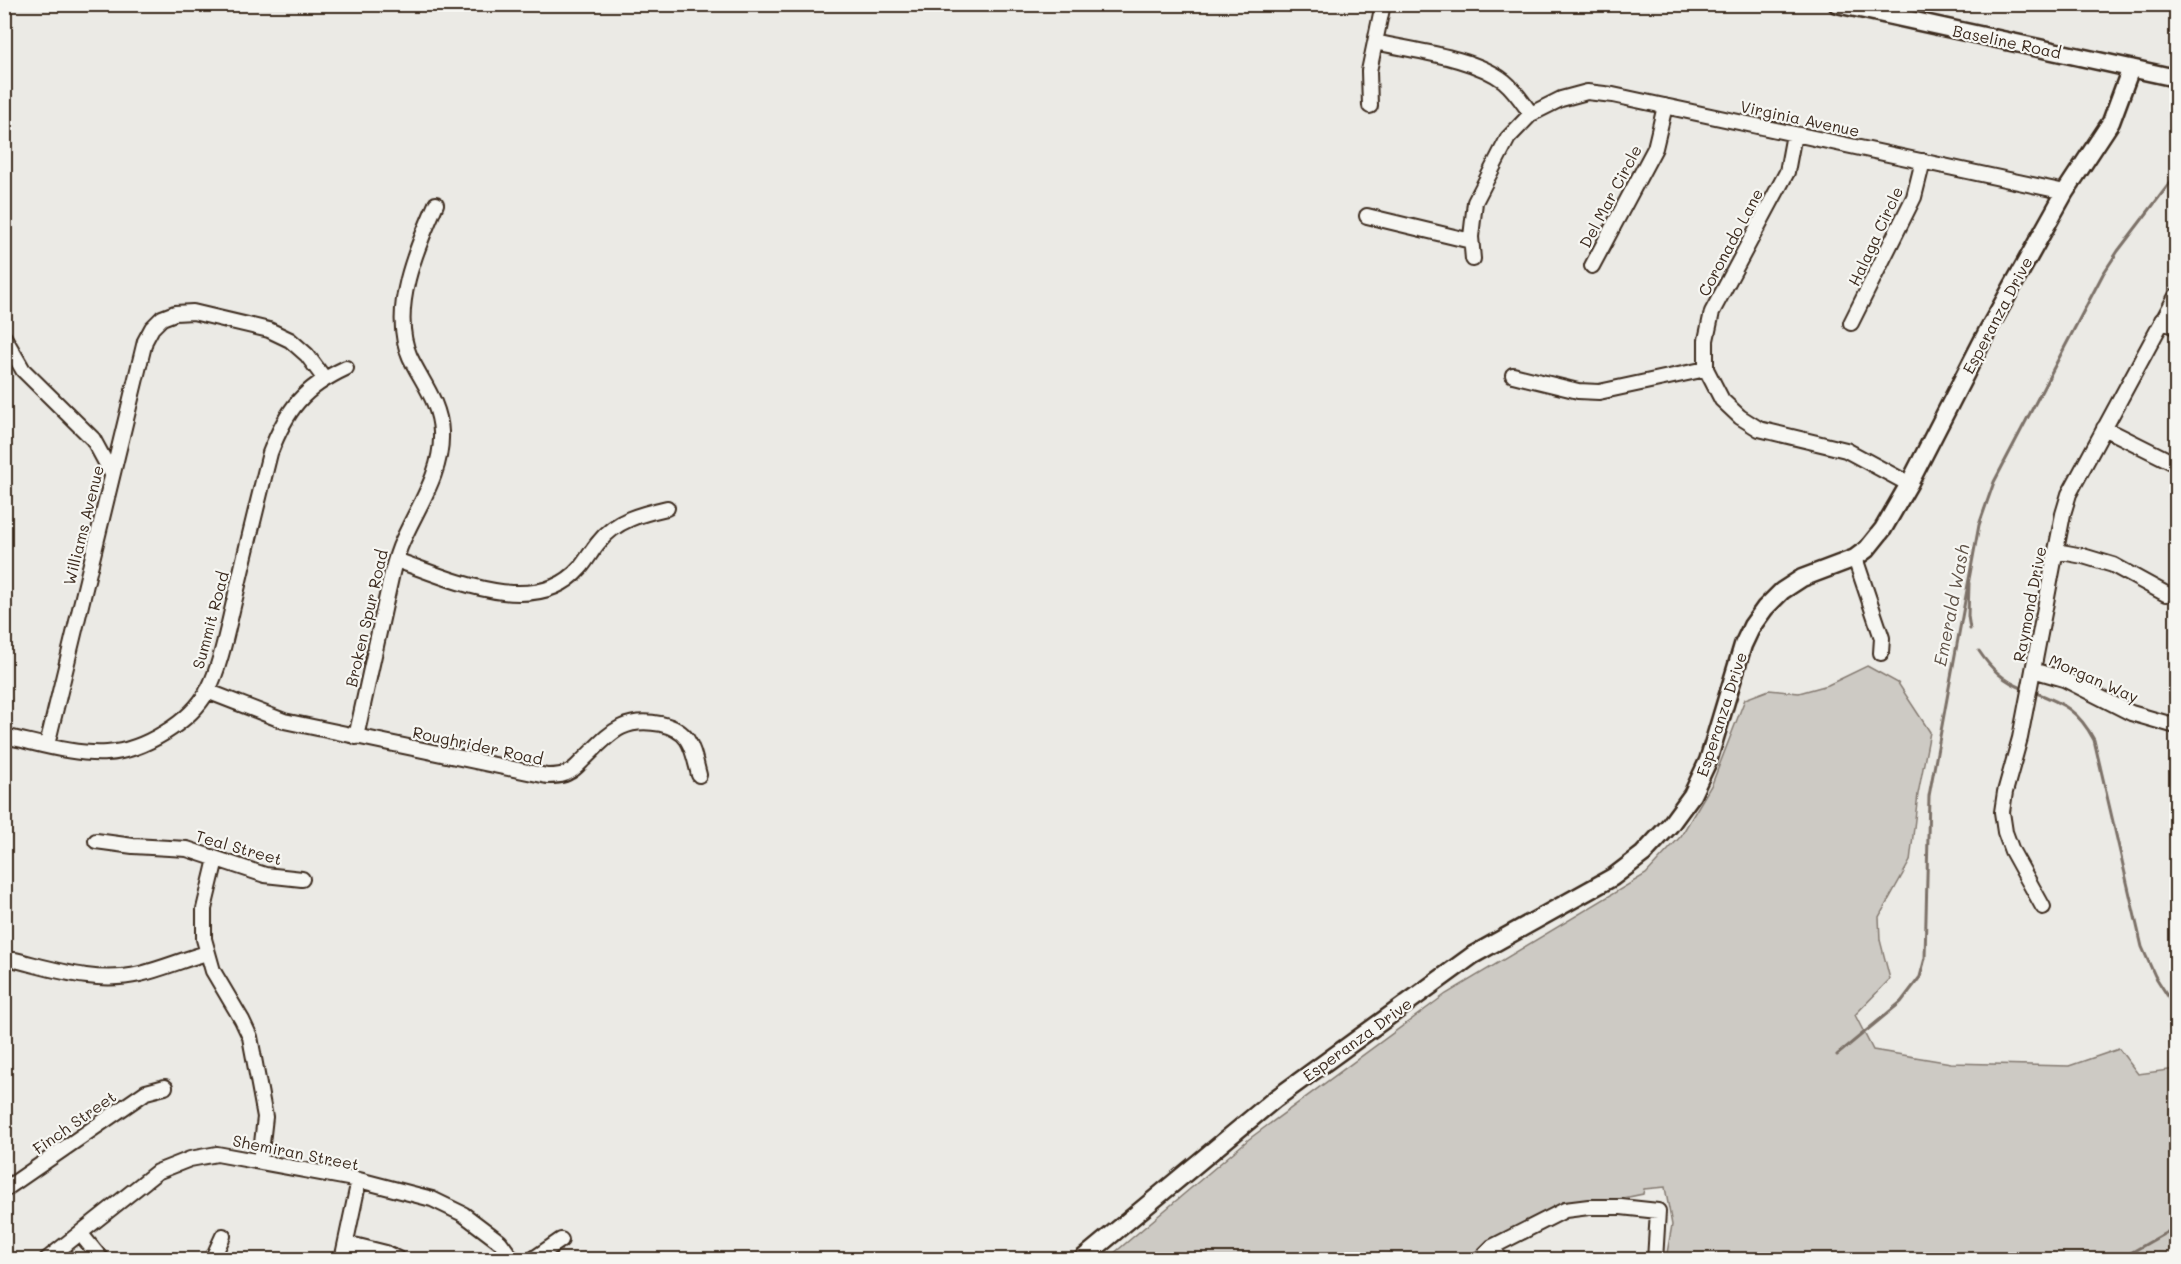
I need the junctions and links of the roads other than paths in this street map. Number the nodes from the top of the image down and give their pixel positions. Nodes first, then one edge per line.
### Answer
1 (1383, 4) edge
2 (1837, 4) edge
3 (1375, 42) junction
4 (2132, 68) junction
5 (2176, 78) edge
6 (1370, 106) dead end
7 (1665, 106) junction
8 (1531, 114) junction
9 (1794, 134) junction
10 (1923, 161) junction
11 (2064, 192) junction
12 (436, 204) dead end
13 (1367, 216) dead end
14 (1471, 241) junction
15 (1473, 260) dead end
16 (1592, 266) dead end
17 (2176, 296) edge
18 (2162, 320) junction
19 (1851, 323) dead end
20 (2176, 328) edge
21 (4, 337) edge
22 (346, 368) dead end
23 (1706, 369) junction
24 (1513, 375) dead end
25 (324, 378) junction
26 (2104, 428) junction
27 (2176, 464) edge
28 (112, 474) junction
29 (1909, 484) junction
30 (667, 508) dead end
31 (2056, 551) junction
32 (1855, 558) junction
33 (396, 560) junction
34 (2166, 594) dead end
35 (1881, 653) dead end
36 (2032, 676) junction
37 (207, 691) junction
38 (2176, 726) edge
39 (4, 736) edge
40 (356, 736) junction
41 (46, 745) junction
42 (699, 775) dead end
43 (96, 841) dead end
44 (216, 858) junction
45 (302, 879) dead end
46 (2043, 907) dead end
47 (207, 953) junction
48 (4, 960) edge
49 (165, 1087) dead end
50 (260, 1161) junction
51 (359, 1180) junction
52 (4, 1190) edge
53 (80, 1233) junction
54 (223, 1236) dead end
55 (561, 1240) dead end
56 (346, 1243) junction
57 (1492, 1247) junction
58 (46, 1260) edge
59 (102, 1260) edge
60 (212, 1260) edge
61 (342, 1260) edge
62 (400, 1260) edge
63 (513, 1260) edge
64 (532, 1260) edge
65 (1081, 1260) edge
66 (1479, 1260) edge
67 (1502, 1260) edge
68 (1655, 1260) edge

1 - 3 street
2 - 4 main road, Baseline Road
3 - 6 street
3 - 8 street
4 - 5 main road, Baseline Road
4 - 11 main road, Esperanza Drive
7 - 8 street, Virginia Avenue
7 - 9 street, Virginia Avenue
7 - 16 street, Del Mar Circle
8 - 14 street, Virginia Avenue
9 - 10 street, Virginia Avenue
9 - 23 street, Coronado Lane
10 - 11 street, Virginia Avenue
10 - 19 street, Halaga Circle
11 - 29 main road, Esperanza Drive
12 - 33 street, Broken Spur Road
13 - 14 street
14 - 15 street, Virginia Avenue
17 - 18 street, Raymond Drive
18 - 20 street
18 - 26 street, Raymond Drive
21 - 28 street
22 - 25 street, Summit Road
23 - 24 street
23 - 29 street
25 - 28 street, Williams Avenue
25 - 37 street, Summit Road
26 - 27 street
26 - 31 street, Raymond Drive
28 - 41 street, Williams Avenue
29 - 32 main road, Esperanza Drive
30 - 33 street
31 - 34 street
31 - 36 street, Raymond Drive
32 - 35 street
32 - 65 main road, Esperanza Drive
33 - 40 street, Broken Spur Road
36 - 38 street, Morgan Way
36 - 46 street, Raymond Drive
37 - 40 street, Roughrider Road
37 - 41 street, Summit Road
39 - 41 street, Summit Road
40 - 42 street, Roughrider Road
43 - 44 street, Teal Street
44 - 45 street, Teal Street
44 - 47 street
47 - 48 street
47 - 50 street
49 - 52 street, Finch Street
50 - 51 street, Shemiran Street
50 - 53 street, Shemiran Street
51 - 56 street
51 - 63 street, Shemiran Street
53 - 58 street, Shemiran Street
53 - 59 street
54 - 60 street
55 - 64 street
56 - 61 street
56 - 62 street
57 - 66 street
57 - 67 street
57 - 68 street

